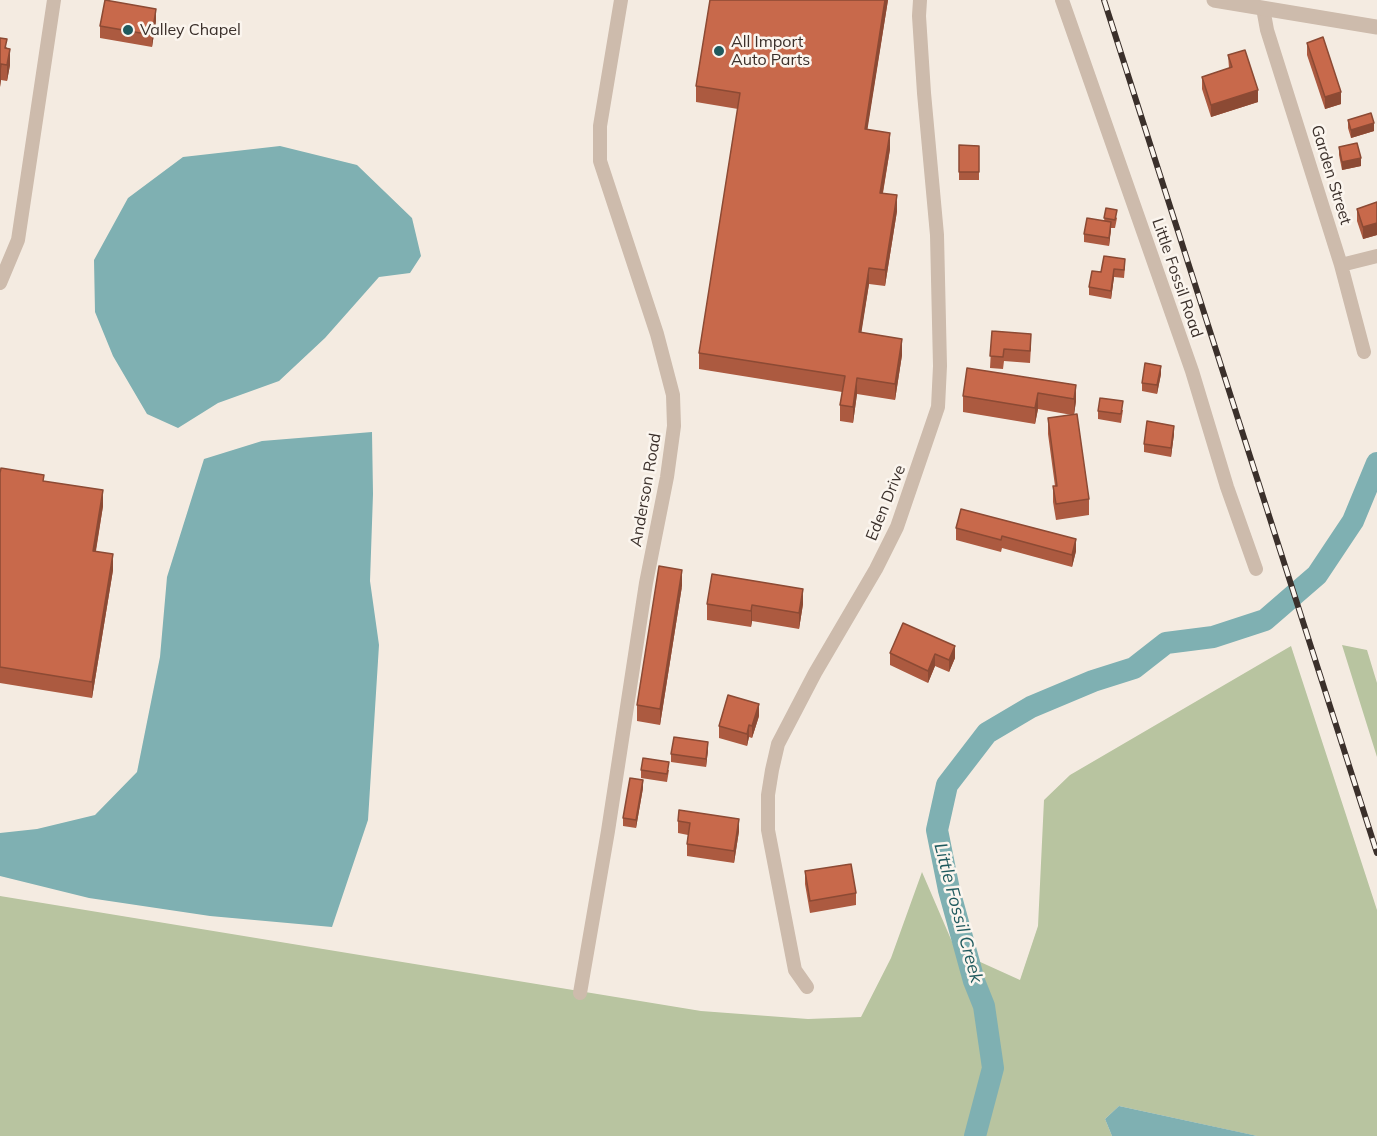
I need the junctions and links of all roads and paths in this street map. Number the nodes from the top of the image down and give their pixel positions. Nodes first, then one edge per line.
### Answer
1 (54, 0) edge
2 (621, 0) edge
3 (920, 0) edge
4 (1062, 0) edge
5 (1214, 0) edge
6 (1263, 8) junction
7 (1377, 27) edge
8 (1377, 256) edge
9 (1341, 265) junction
10 (0, 283) edge
11 (1364, 352) dead end
12 (1256, 569) dead end
13 (807, 987) dead end
14 (580, 993) dead end

1 - 10 street
2 - 14 street, Anderson Road
3 - 13 street, Eden Drive
4 - 12 street, Little Fossil Road
5 - 6 street
6 - 7 street
6 - 9 street, Garden Street
8 - 9 street
9 - 11 street, Garden Street

